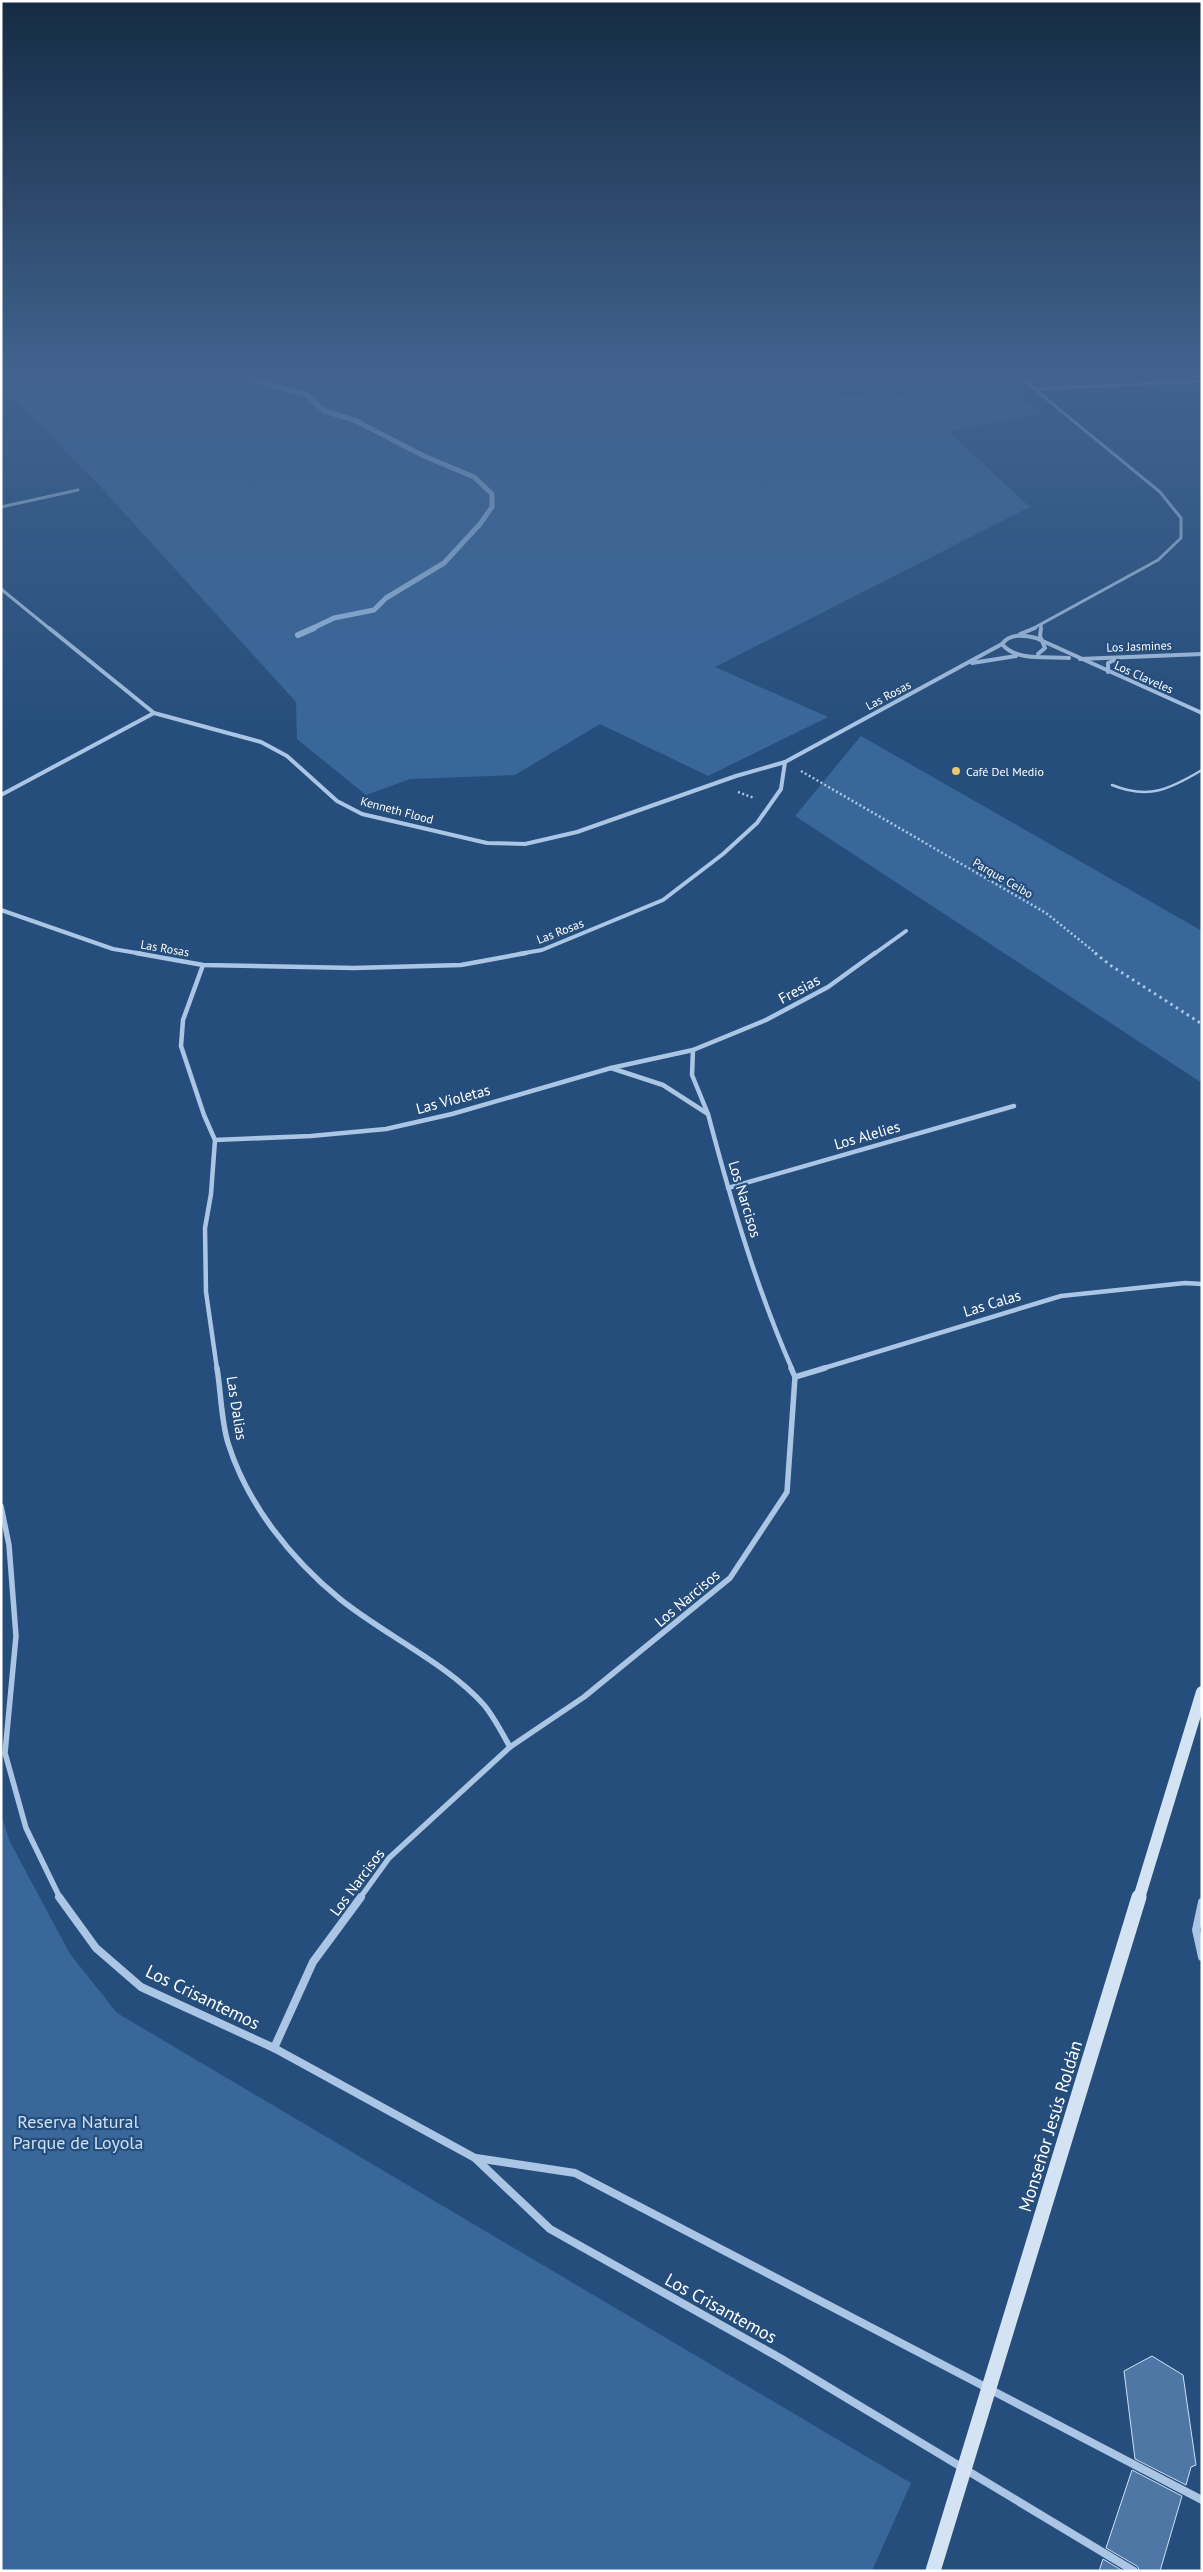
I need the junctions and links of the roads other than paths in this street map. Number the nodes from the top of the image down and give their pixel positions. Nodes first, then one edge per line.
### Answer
1 (64, 493) edge
2 (1161, 493) edge
3 (1, 507) edge
4 (1, 589) edge
5 (1041, 625) junction
6 (1016, 636) junction
7 (1042, 641) junction
8 (1002, 644) junction
9 (1202, 654) edge
10 (1020, 656) junction
11 (1034, 656) junction
12 (1123, 657) junction
13 (1078, 659) junction
14 (965, 665) junction
15 (1108, 672) junction
16 (154, 713) junction
17 (1202, 713) edge
18 (785, 762) junction
19 (1202, 770) edge
20 (1112, 785) dead end
21 (1, 795) edge
22 (1, 910) edge
23 (906, 931) dead end
24 (203, 965) junction
25 (693, 1050) junction
26 (611, 1068) junction
27 (1014, 1106) dead end
28 (708, 1114) junction
29 (215, 1140) junction
30 (728, 1188) junction
31 (1202, 1284) edge
32 (795, 1377) junction
33 (1, 1506) edge
34 (1202, 1692) edge
35 (510, 1747) junction
36 (1202, 1902) edge
37 (1202, 1957) edge
38 (274, 2048) junction
39 (475, 2158) junction
40 (989, 2389) junction
41 (964, 2467) junction
42 (1202, 2500) edge
43 (933, 2571) edge
44 (1134, 2571) edge

1 - 3 street
2 - 5 street
4 - 16 street, Kenneth Flood
5 - 6 street
5 - 7 street
6 - 7 street, Los Claveles
6 - 8 street, Las Rosas
7 - 11 street
7 - 13 street, Los Claveles
8 - 10 street
8 - 14 street, Las Rosas
9 - 12 street, Los Jasmines
10 - 11 street
10 - 14 street
11 - 13 street
12 - 13 street, Los Jasmines
12 - 15 street
13 - 15 street, Los Claveles
14 - 18 street, Las Rosas
15 - 17 street, Los Claveles
16 - 18 street, Kenneth Flood
16 - 21 street
18 - 24 street, Las Rosas
19 - 20 lane
22 - 24 street, Las Rosas
23 - 25 street, Fresias
24 - 29 street, Las Dalias
25 - 26 street, Las Violetas
25 - 28 street, Los Narcisos
26 - 28 street
26 - 29 street, Las Violetas
27 - 30 street, Los Alelies
28 - 30 street, Los Narcisos
29 - 35 street, Las Dalias
30 - 32 street, Los Narcisos
31 - 32 street, Las Calas
32 - 35 street, Los Narcisos
33 - 38 street, Los Crisantemos
34 - 40 street, Monseñor Jesús Roldán
35 - 38 street, Los Narcisos
36 - 37 street
38 - 39 street, Los Crisantemos
39 - 40 street, Los Crisantemos
39 - 41 street, Los Crisantemos
40 - 41 street, Monseñor Jesús Roldán
40 - 42 street, Los Crisantemos
41 - 43 street, Monseñor Jesús Roldán
41 - 44 street, Los Crisantemos

